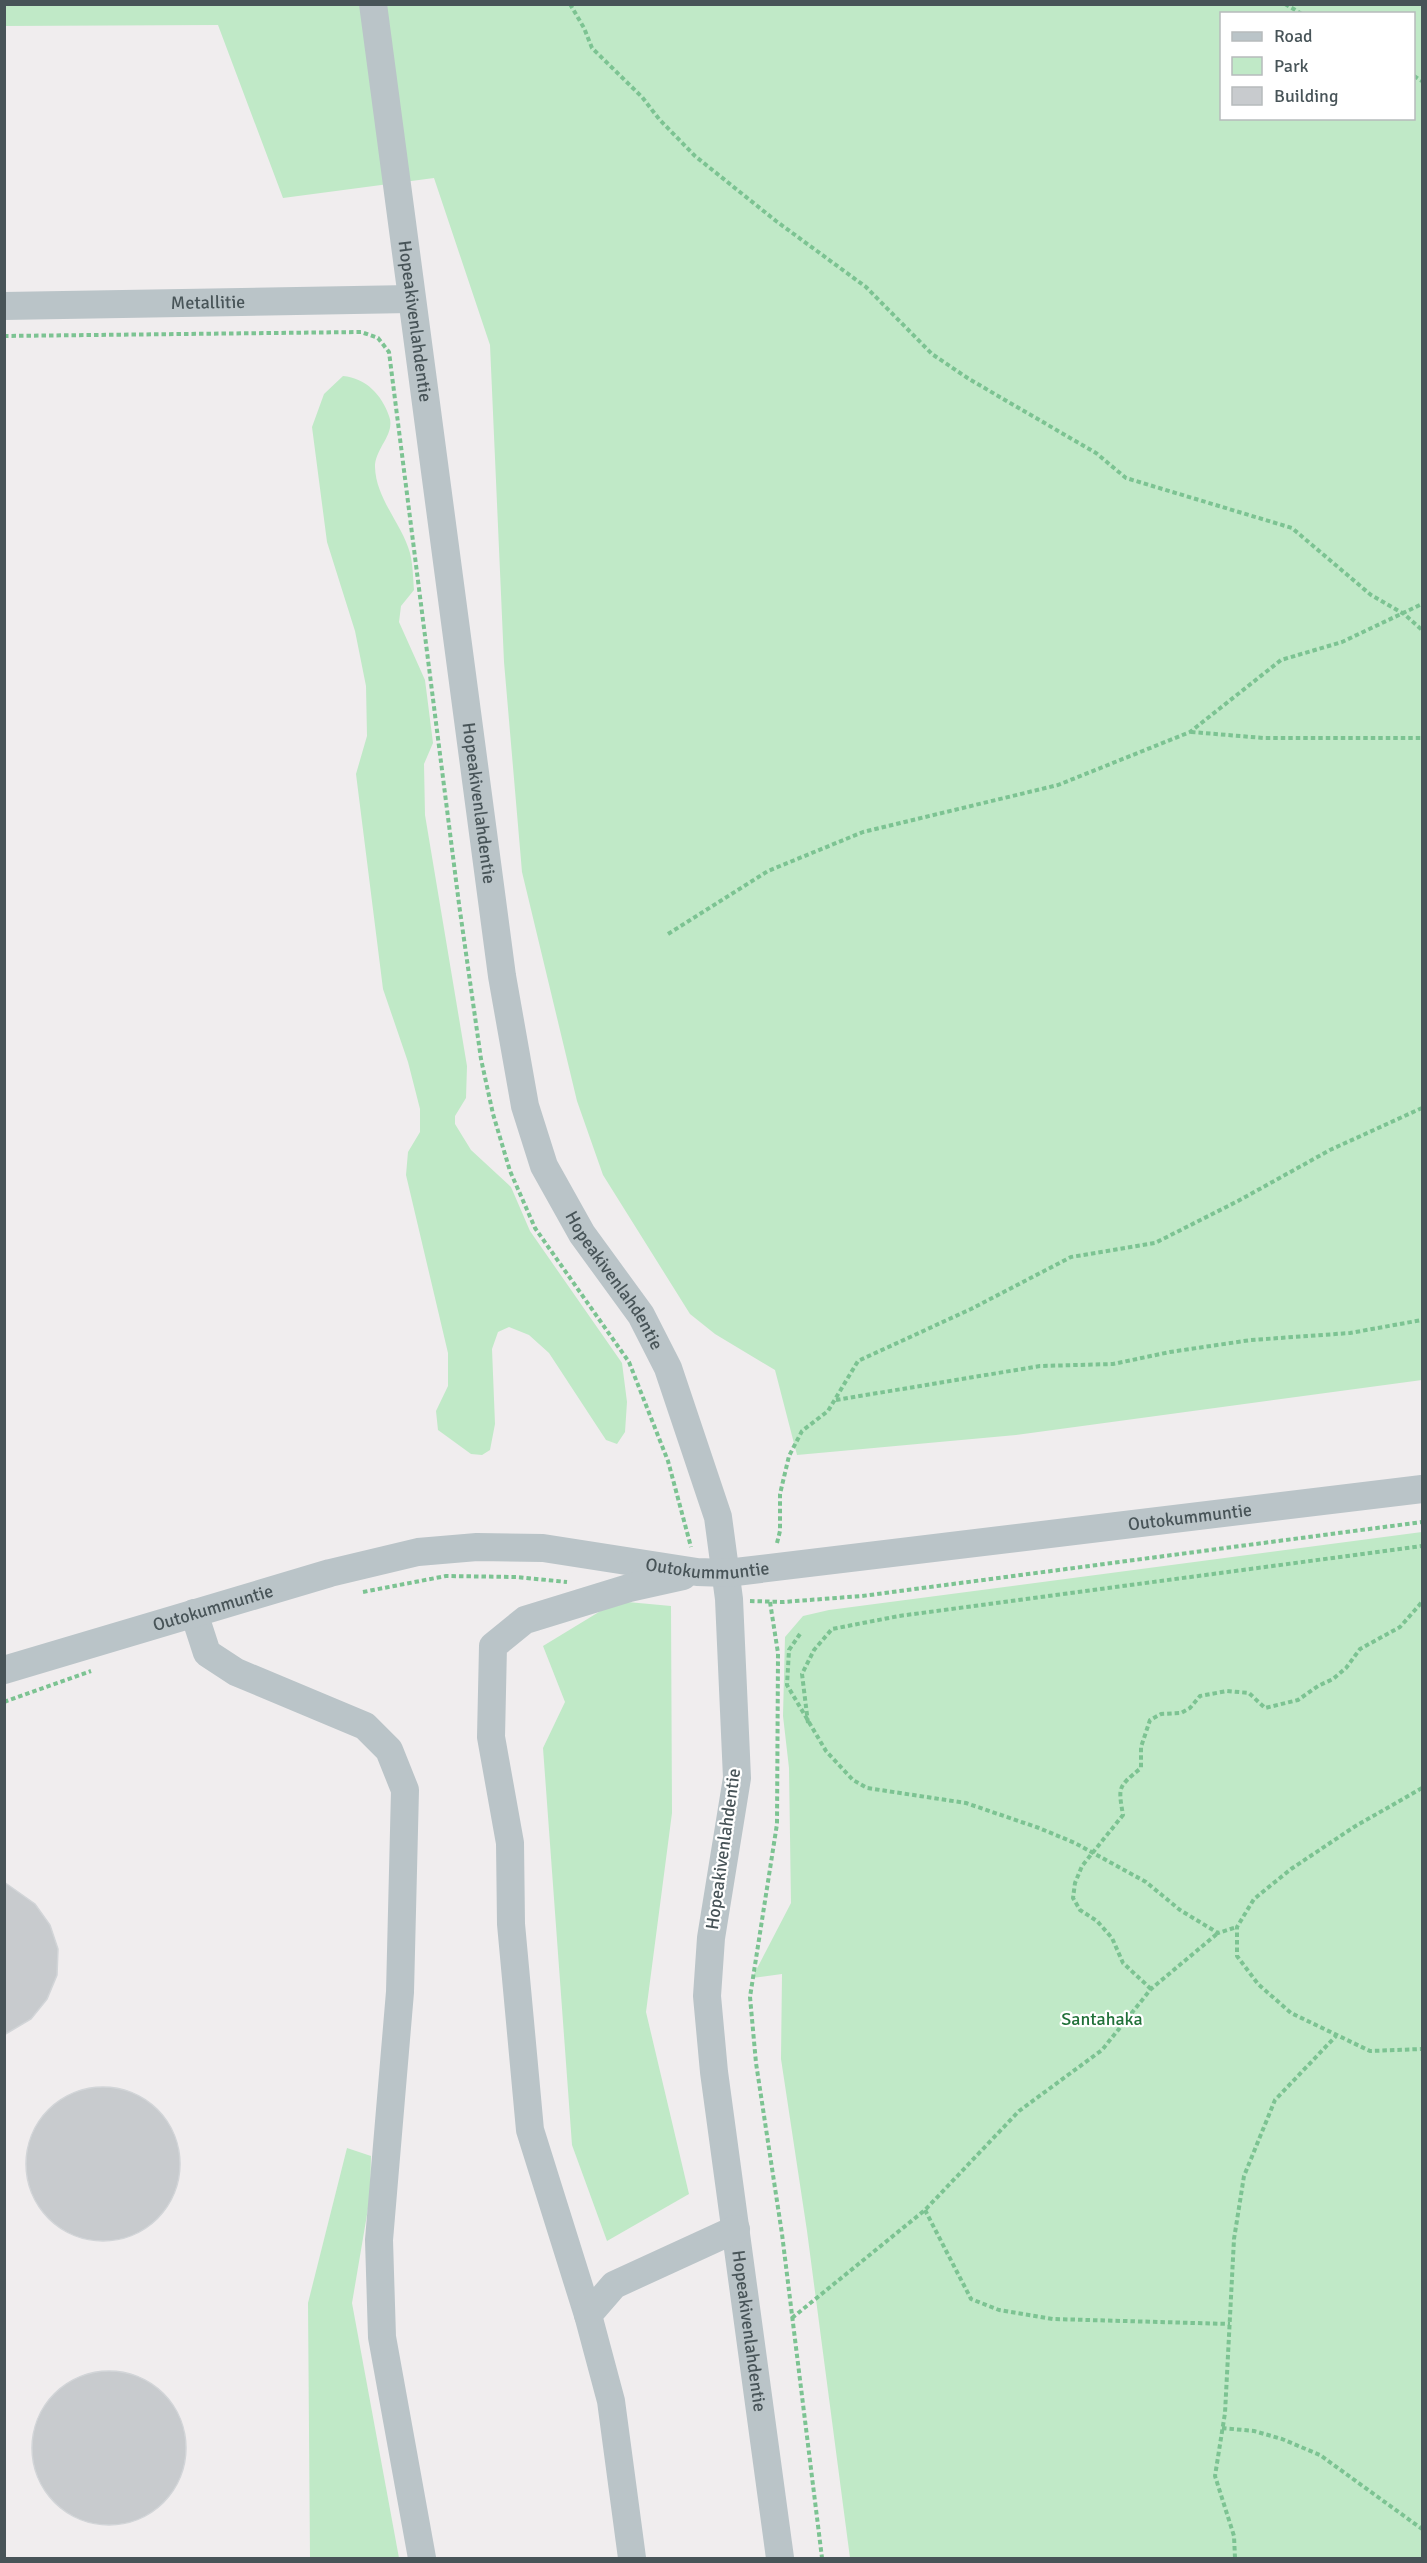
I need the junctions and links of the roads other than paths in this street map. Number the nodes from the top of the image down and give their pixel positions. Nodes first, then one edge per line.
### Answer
1 (373, 4) edge
2 (411, 299) junction
3 (4, 306) edge
4 (1422, 1489) edge
5 (697, 1572) junction
6 (728, 1586) junction
7 (194, 1613) junction
8 (4, 1670) edge
9 (736, 2229) junction
10 (588, 2315) junction
11 (422, 2559) edge
12 (632, 2559) edge
13 (780, 2559) edge

1 - 2 street, Hopeakivenlahdentie
2 - 3 street, Metallitie
2 - 6 street, Hopeakivenlahdentie
4 - 6 street, Outokummuntie
5 - 6 street, Outokummuntie
5 - 7 street, Outokummuntie
5 - 10 street
6 - 9 street, Hopeakivenlahdentie
7 - 8 street, Outokummuntie
7 - 11 street
9 - 10 street
9 - 13 street, Hopeakivenlahdentie
10 - 12 street

